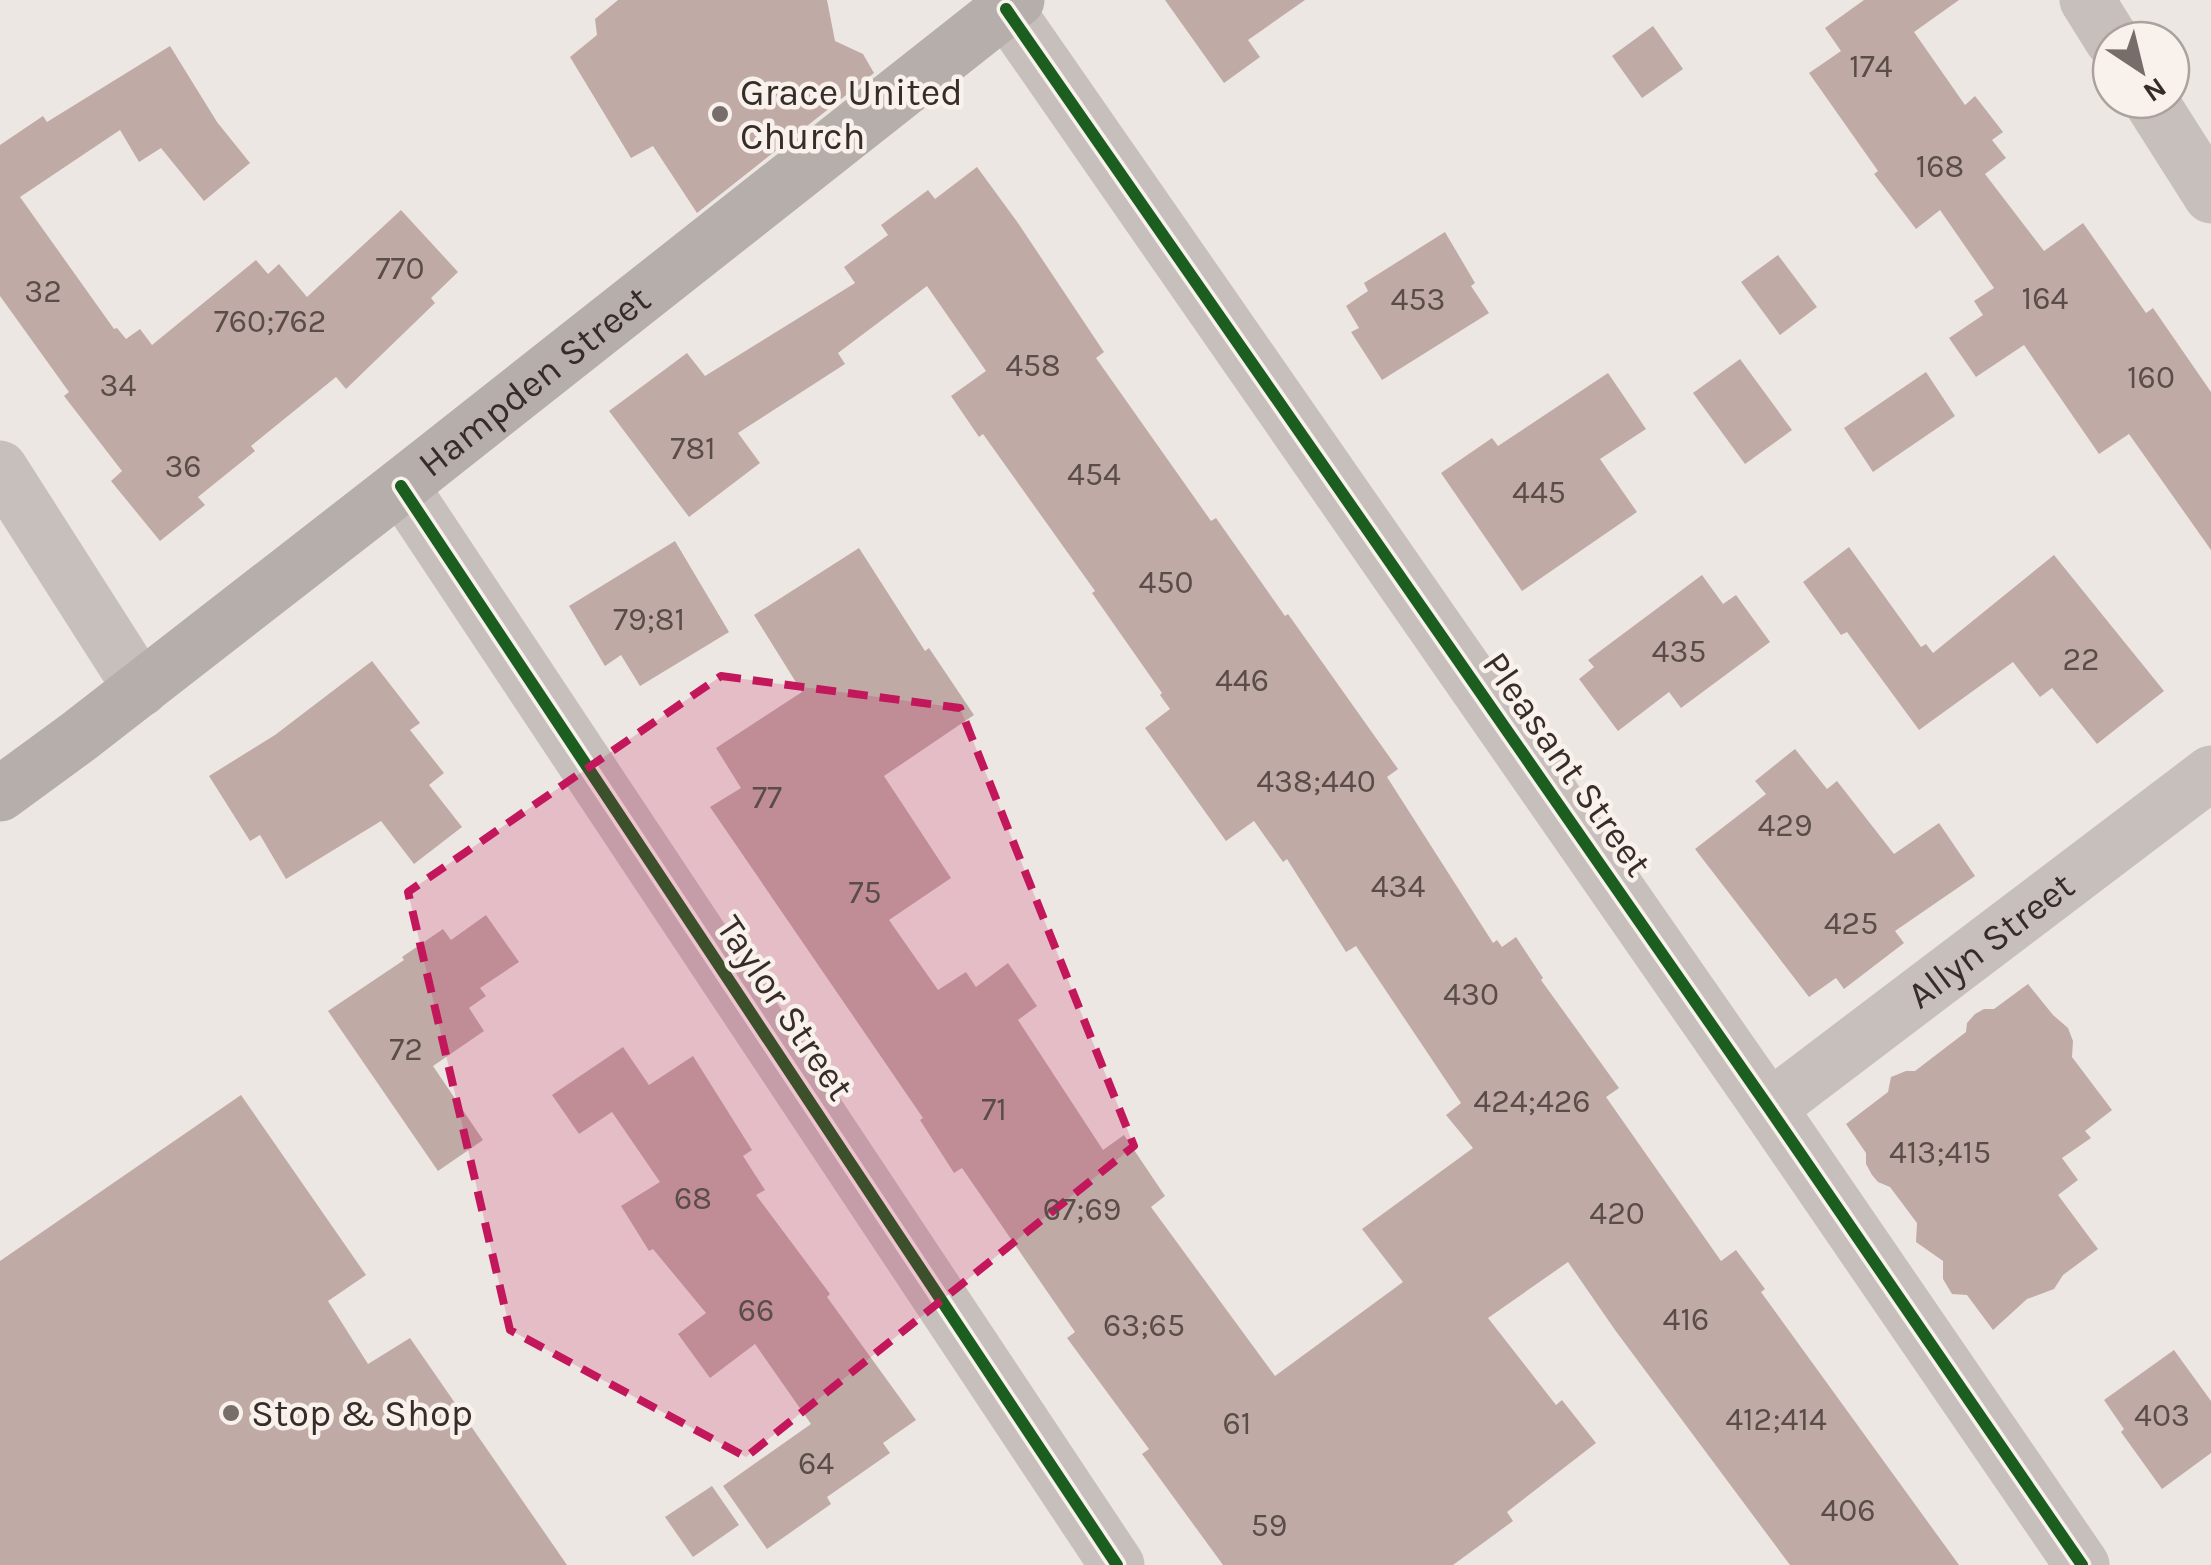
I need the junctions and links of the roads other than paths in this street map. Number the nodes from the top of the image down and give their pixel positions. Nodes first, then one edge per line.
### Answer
1 (1008, 3) edge
2 (2163, 120) edge
3 (2211, 196) edge
4 (0, 468) edge
5 (401, 486) junction
6 (141, 688) junction
7 (2211, 773) edge
8 (0, 794) edge
9 (1770, 1108) junction
10 (1117, 1565) edge
11 (2082, 1565) edge

1 - 5 main road, Hampden Street
1 - 9 street, Pleasant Street
2 - 3 street
4 - 6 street
5 - 6 main road, Hampden Street
5 - 10 street, Taylor Street
6 - 8 main road, Hampden Street
7 - 9 street, Allyn Street
9 - 11 street, Pleasant Street

